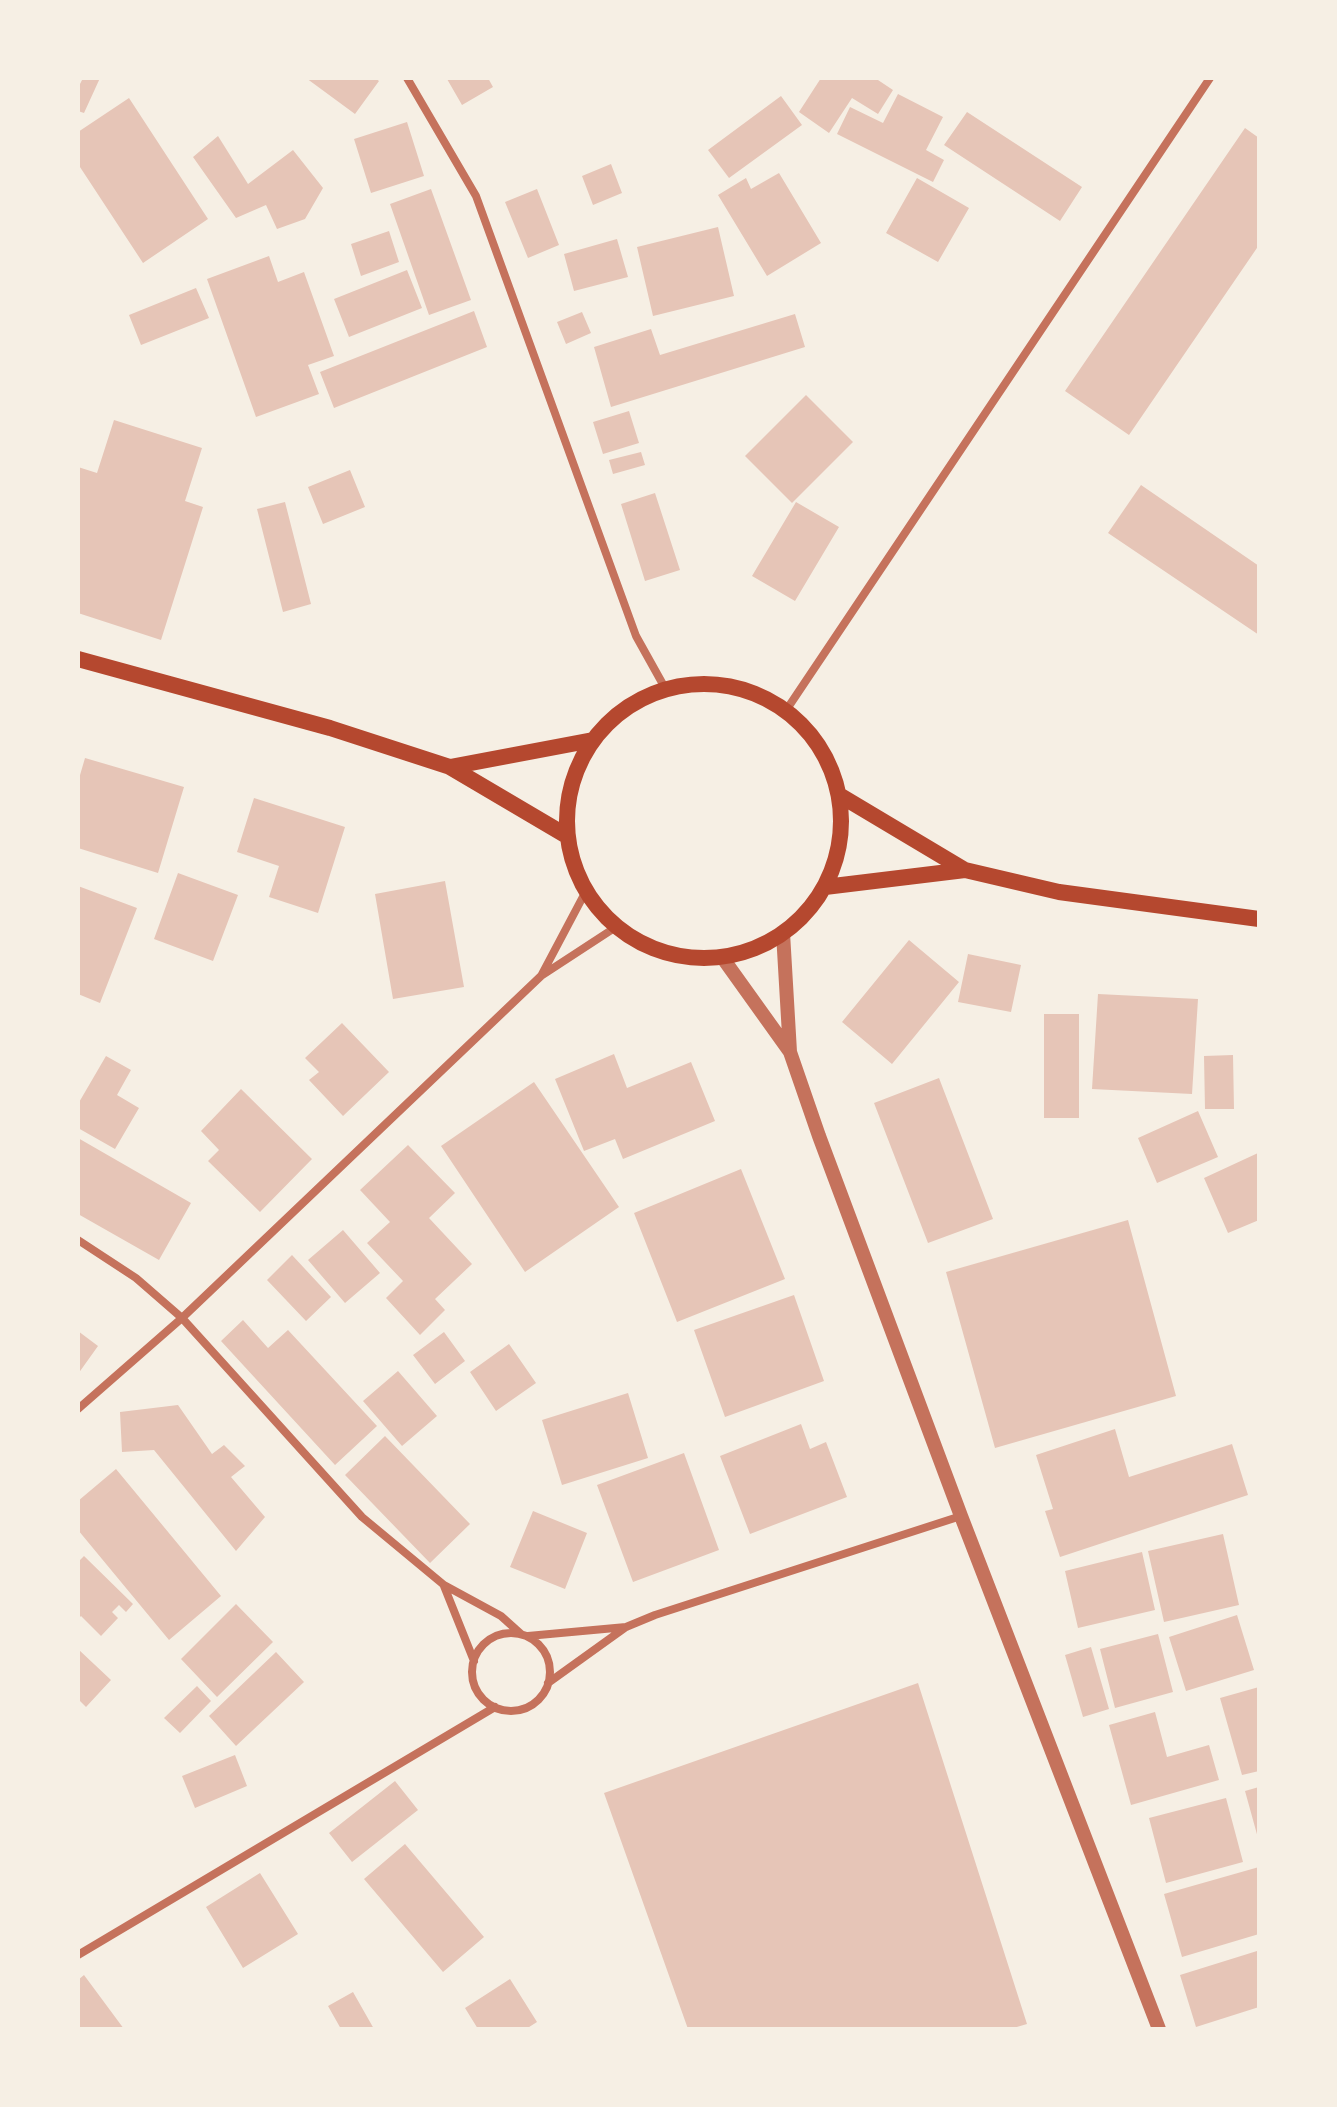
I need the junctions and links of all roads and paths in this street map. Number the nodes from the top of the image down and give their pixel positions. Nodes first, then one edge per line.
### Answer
1 (407, 78) edge
2 (1210, 78) edge
3 (78, 659) edge
4 (665, 688) junction
5 (787, 709) junction
6 (593, 740) junction
7 (450, 767) junction
8 (841, 796) junction
9 (567, 836) junction
10 (965, 870) junction
11 (825, 887) junction
12 (586, 891) junction
13 (1259, 919) edge
14 (616, 927) junction
15 (783, 933) junction
16 (722, 957) junction
17 (541, 976) junction
18 (790, 1052) junction
19 (78, 1240) edge
20 (182, 1318) junction
21 (78, 1409) edge
22 (961, 1516) junction
23 (444, 1585) junction
24 (626, 1627) junction
25 (525, 1635) junction
26 (474, 1661) junction
27 (548, 1683) junction
28 (495, 1707) junction
29 (78, 1955) edge
30 (1159, 2029) edge

1 - 4 street
2 - 5 street
3 - 7 main road
4 - 5 main road
4 - 6 main road
5 - 8 main road
6 - 7 main road
6 - 9 main road
7 - 9 main road
8 - 10 main road
8 - 11 main road
9 - 12 main road
10 - 11 main road
10 - 13 main road
11 - 15 main road
12 - 14 main road
12 - 17 street
14 - 16 main road
14 - 17 street
15 - 16 main road
15 - 18 street
16 - 18 street
17 - 20 street
18 - 22 street
19 - 20 street
20 - 21 street
20 - 23 street
22 - 24 street
22 - 30 street
23 - 25 street
23 - 26 street
24 - 25 street
24 - 27 street
25 - 26 street
25 - 27 street
26 - 28 street
27 - 28 street
28 - 29 street

